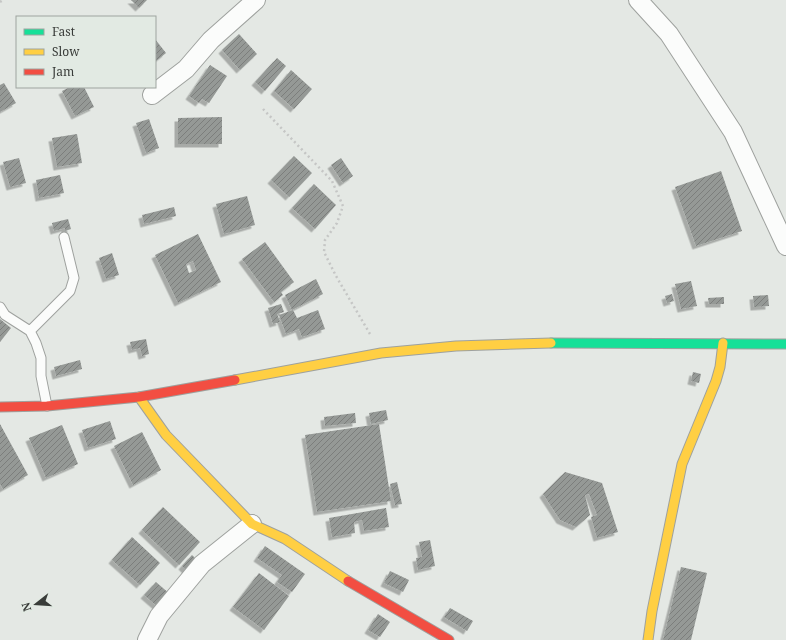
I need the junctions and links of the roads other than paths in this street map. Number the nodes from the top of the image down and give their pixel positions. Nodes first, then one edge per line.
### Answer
1 (256, 0) edge
2 (638, 0) edge
3 (152, 95) dead end
4 (64, 237) dead end
5 (786, 246) edge
6 (0, 307) edge
7 (30, 331) junction
8 (723, 343) junction
9 (786, 344) edge
10 (139, 397) junction
11 (47, 406) junction
12 (0, 407) edge
13 (252, 524) junction
14 (147, 640) edge
15 (449, 640) edge
16 (648, 640) edge

1 - 3 street
2 - 5 street
4 - 7 lane
6 - 7 lane
7 - 11 lane
8 - 9 main road
8 - 10 main road
8 - 16 main road
10 - 11 main road
10 - 13 main road
11 - 12 main road
13 - 14 street
13 - 15 main road

